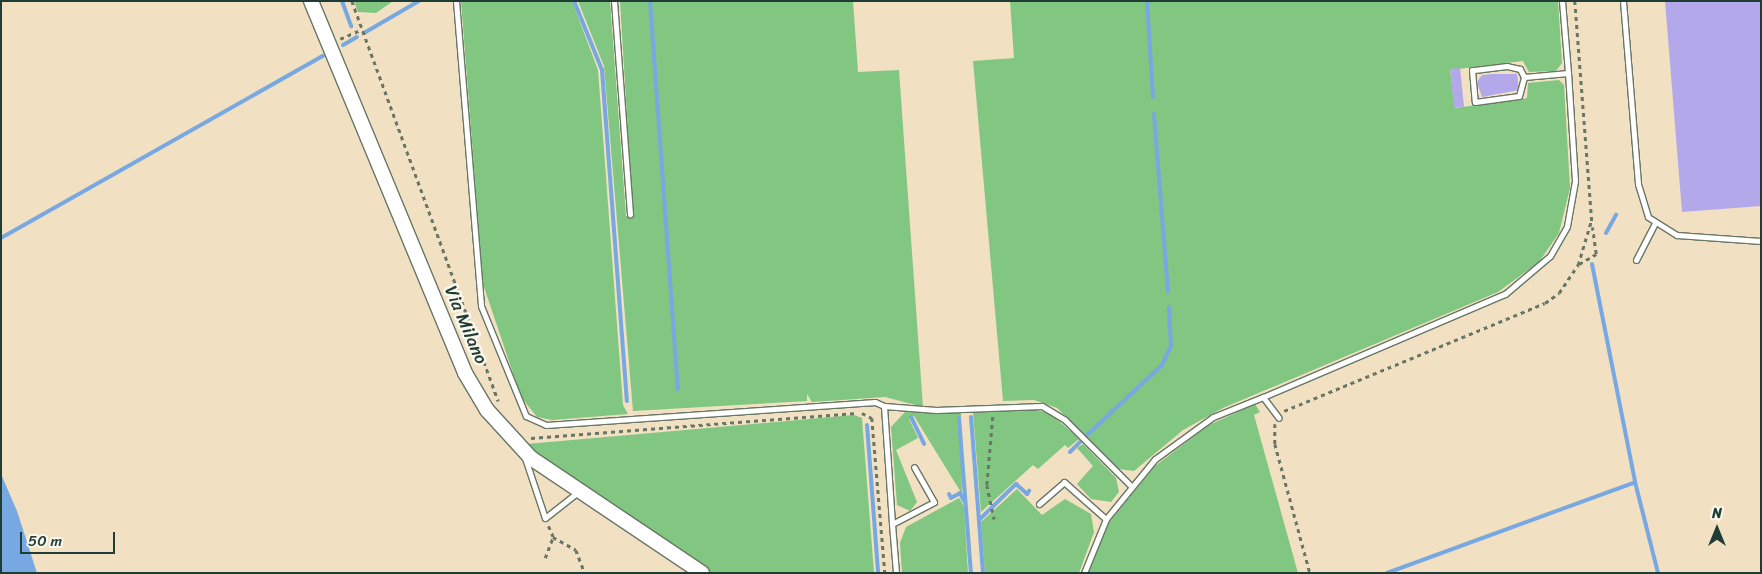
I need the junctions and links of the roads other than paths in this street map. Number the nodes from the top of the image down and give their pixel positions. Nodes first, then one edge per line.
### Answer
1 (311, 1) edge
2 (456, 1) edge
3 (614, 1) edge
4 (1562, 1) edge
5 (1622, 1) edge
6 (1568, 73) junction
7 (1524, 77) junction
8 (630, 214) dead end
9 (1655, 223) junction
10 (1761, 241) edge
11 (1636, 260) dead end
12 (1263, 397) junction
13 (884, 406) junction
14 (1279, 418) road end
15 (523, 451) junction
16 (914, 467) dead end
17 (1130, 485) junction
18 (578, 492) junction
19 (1039, 504) dead end
20 (1106, 519) junction
21 (892, 524) junction
22 (702, 573) edge
23 (896, 573) edge
24 (1084, 573) edge

1 - 15 street, Via Milano
2 - 13 lane
3 - 8 lane
4 - 6 lane
5 - 9 lane
6 - 7 lane
6 - 12 lane
7 - 7 lane
9 - 10 lane
9 - 11 lane
12 - 14 lane
12 - 17 lane
13 - 17 lane
13 - 21 lane
15 - 18 street, Via Milano
15 - 18 lane
16 - 21 lane
17 - 20 lane
18 - 22 street, Via Milano
19 - 20 lane
20 - 24 lane
21 - 23 lane

